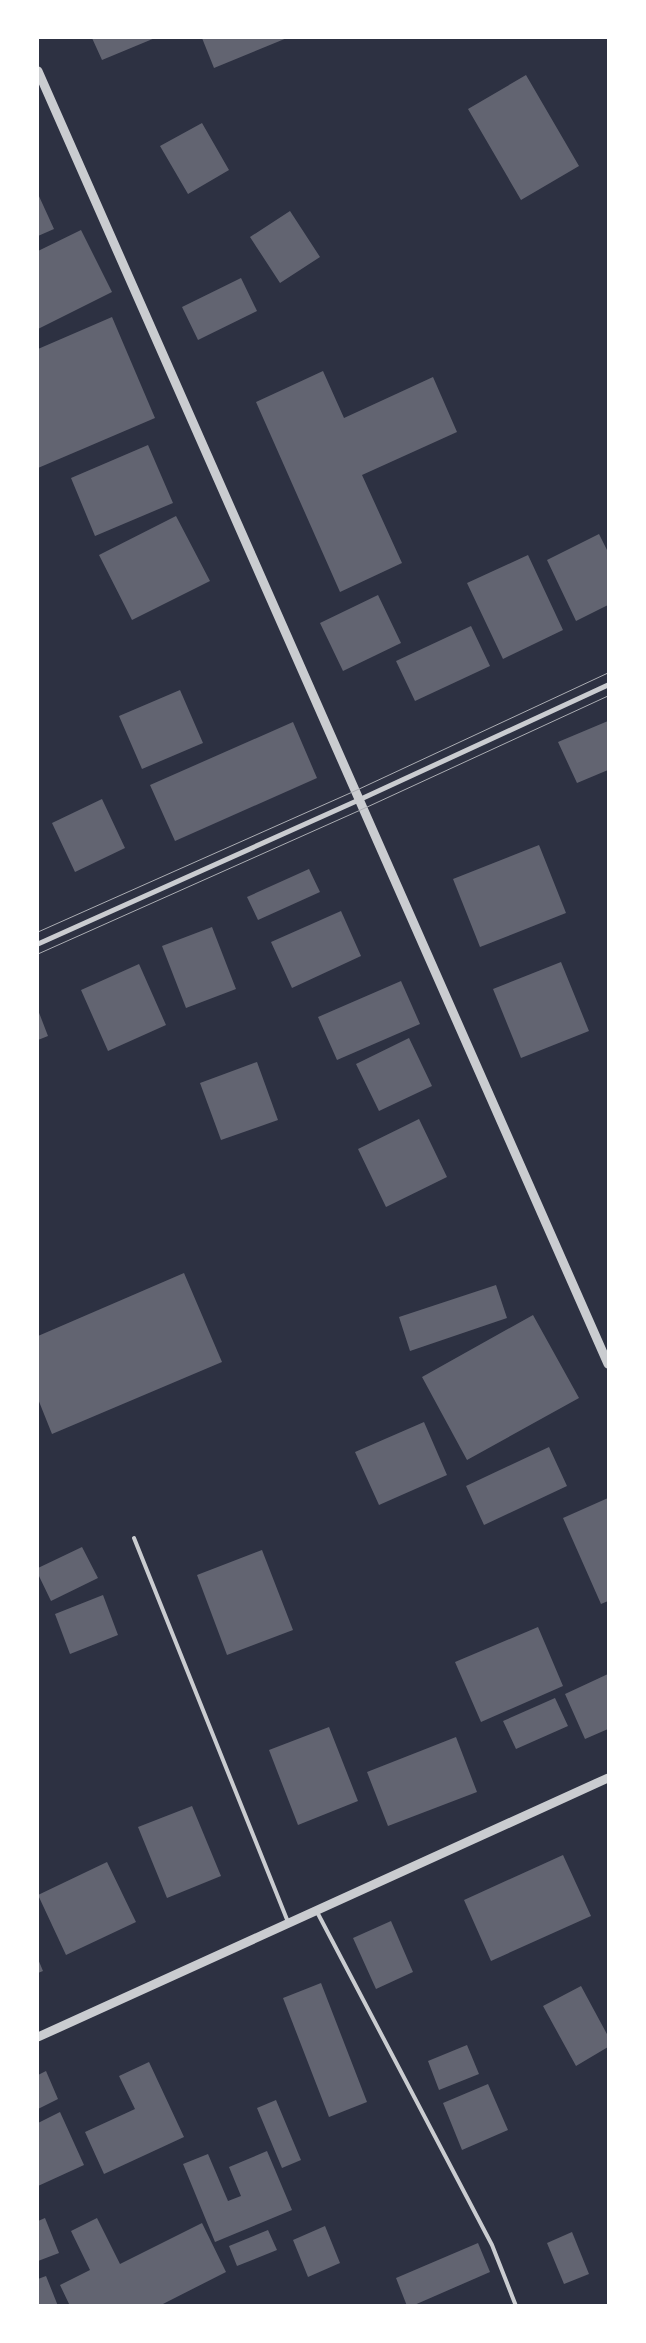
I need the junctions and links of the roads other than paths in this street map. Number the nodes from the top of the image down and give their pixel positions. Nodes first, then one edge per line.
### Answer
1 (38, 71) edge
2 (608, 685) edge
3 (361, 799) junction
4 (38, 944) edge
5 (608, 1364) edge
6 (134, 1538) dead end
7 (608, 1778) edge
8 (316, 1910) junction
9 (288, 1922) junction
10 (38, 2037) edge
11 (516, 2306) edge

1 - 3 street
2 - 3 street
3 - 4 street
3 - 5 street
6 - 9 lane
7 - 8 street
8 - 9 street
8 - 11 lane
9 - 10 street

